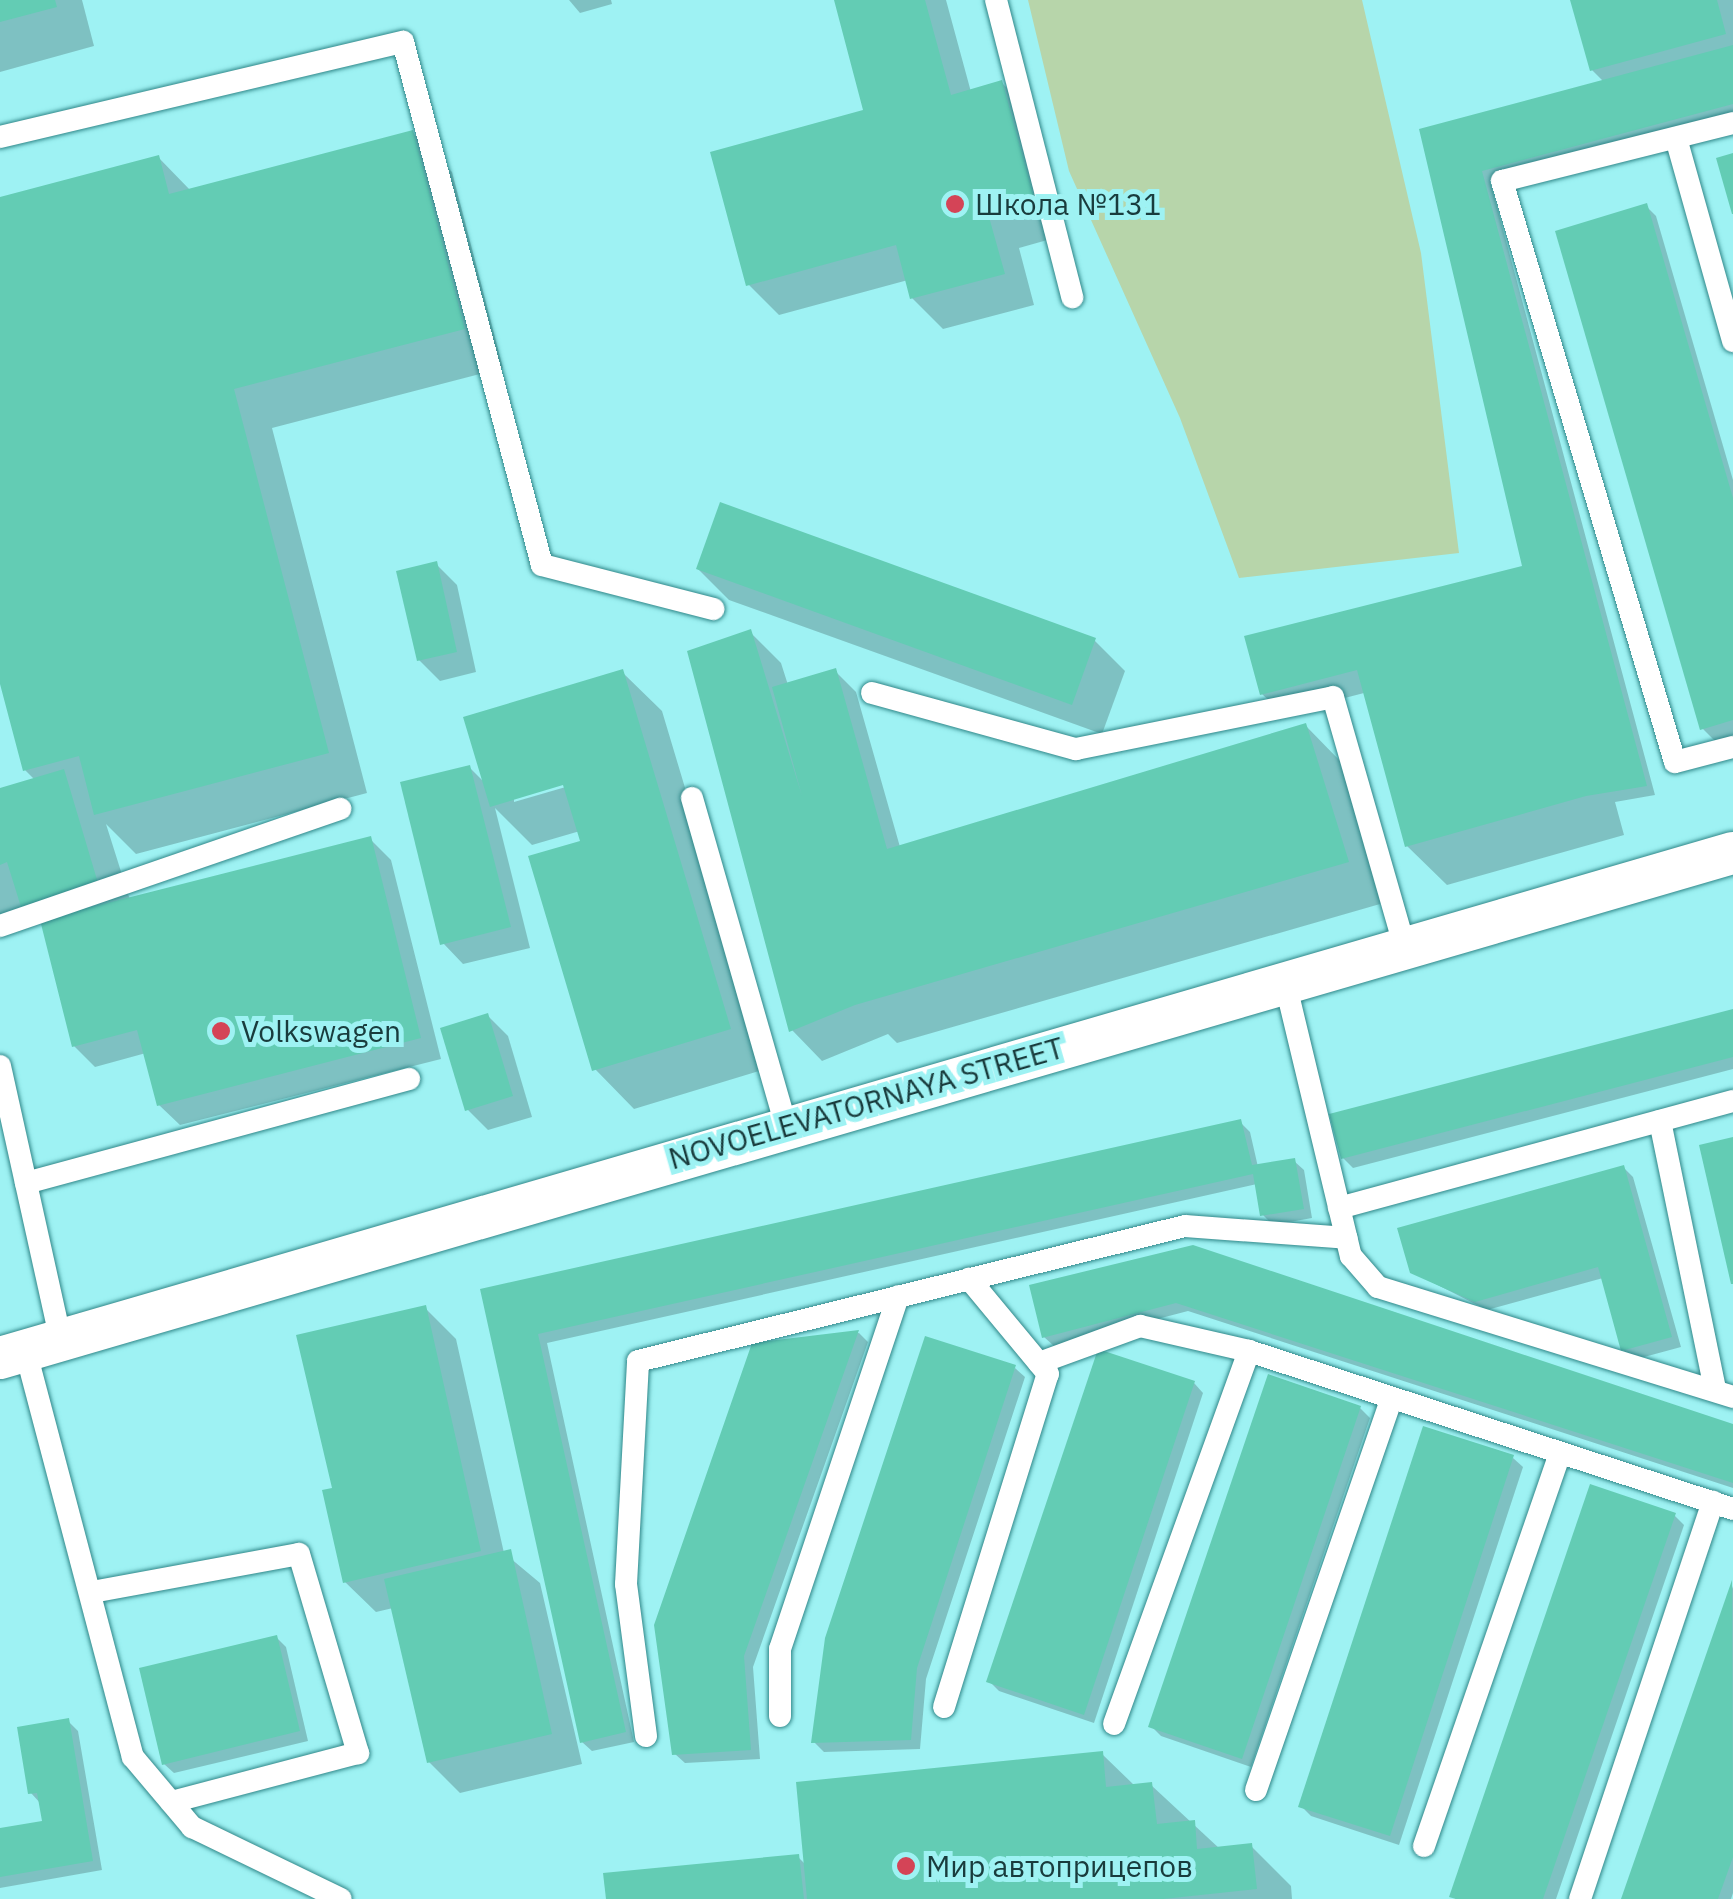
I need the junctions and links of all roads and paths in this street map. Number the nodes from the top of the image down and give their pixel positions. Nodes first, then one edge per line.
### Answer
1 (996, 0) edge
2 (1733, 123) edge
3 (0, 137) edge
4 (1676, 138) junction
5 (1072, 297) dead end
6 (1733, 342) edge
7 (714, 609) dead end
8 (872, 693) dead end
9 (1733, 747) edge
10 (692, 798) dead end
11 (340, 809) dead end
12 (1733, 853) edge
13 (0, 926) edge
14 (1405, 948) junction
15 (1285, 982) junction
16 (0, 1066) edge
17 (410, 1079) dead end
18 (1733, 1101) edge
19 (1660, 1121) junction
20 (786, 1126) junction
21 (26, 1184) junction
22 (1340, 1208) junction
23 (1347, 1238) junction
24 (969, 1279) junction
25 (898, 1296) junction
26 (28, 1348) edge
27 (1249, 1351) junction
28 (1039, 1363) junction
29 (1724, 1393) edge
30 (1392, 1398) junction
31 (1560, 1453) junction
32 (1723, 1506) edge
33 (92, 1592) junction
34 (944, 1707) dead end
35 (780, 1716) dead end
36 (1114, 1724) dead end
37 (646, 1736) dead end
38 (1256, 1790) dead end
39 (171, 1802) junction
40 (1424, 1846) dead end
41 (341, 1899) edge
42 (1580, 1899) edge

1 - 5 lane
2 - 4 lane
3 - 7 lane
4 - 6 lane
4 - 9 lane
8 - 14 lane
10 - 20 lane
11 - 13 lane
12 - 14 street, NOVOELEVATORNAYA STREET
14 - 15 street, NOVOELEVATORNAYA STREET
15 - 20 street, NOVOELEVATORNAYA STREET
15 - 22 lane
16 - 21 lane
17 - 21 lane
18 - 19 lane
19 - 22 lane
19 - 29 lane
20 - 26 street, NOVOELEVATORNAYA STREET
21 - 26 lane
22 - 23 lane
23 - 24 lane
23 - 29 lane
24 - 25 lane
24 - 28 lane
25 - 35 lane
25 - 37 lane
26 - 33 lane
27 - 28 lane
27 - 30 lane
27 - 36 lane
28 - 34 lane
30 - 31 lane
30 - 38 lane
31 - 32 lane
31 - 40 lane
32 - 42 lane
33 - 39 lane
33 - 39 lane
39 - 41 lane

